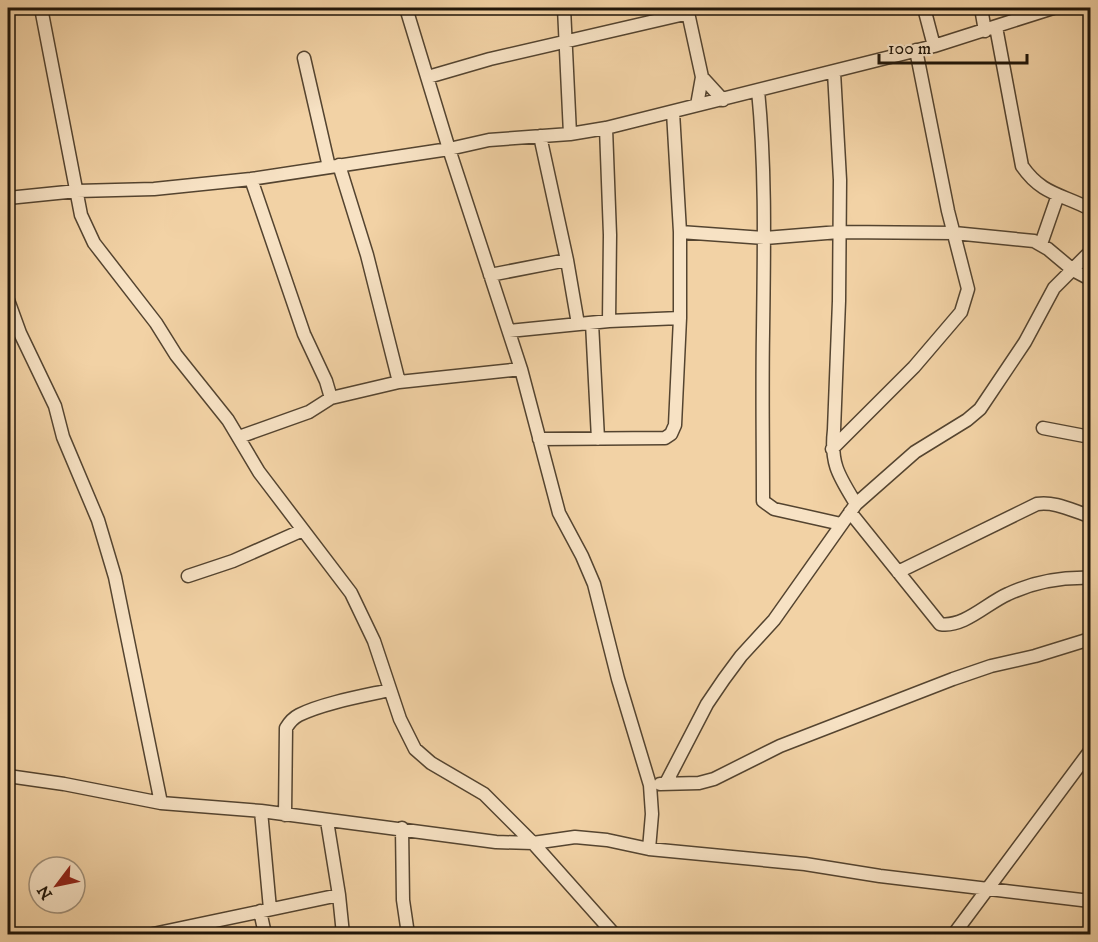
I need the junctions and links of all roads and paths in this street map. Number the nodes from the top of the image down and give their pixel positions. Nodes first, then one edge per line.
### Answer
1 (41, 8) edge
2 (406, 8) edge
3 (564, 8) edge
4 (924, 8) edge
5 (981, 8) edge
6 (1053, 8) edge
7 (688, 10) edge
8 (1039, 10) edge
9 (990, 29) junction
10 (565, 43) junction
11 (934, 46) junction
12 (916, 50) junction
13 (304, 58) dead end
14 (834, 72) junction
15 (428, 77) junction
16 (702, 77) junction
17 (758, 90) junction
18 (723, 100) junction
19 (697, 105) junction
20 (673, 112) junction
21 (606, 128) junction
22 (570, 134) junction
23 (540, 136) junction
24 (449, 149) junction
25 (334, 166) junction
26 (251, 180) junction
27 (77, 191) junction
28 (1058, 195) junction
29 (8, 198) edge
30 (1090, 209) edge
31 (681, 232) junction
32 (839, 232) junction
33 (954, 233) junction
34 (765, 238) junction
35 (1041, 244) junction
36 (1090, 252) edge
37 (567, 260) junction
38 (1073, 270) junction
39 (490, 274) junction
40 (1090, 279) edge
41 (8, 300) edge
42 (680, 318) junction
43 (609, 321) junction
44 (592, 323) junction
45 (578, 324) junction
46 (509, 331) junction
47 (521, 369) junction
48 (399, 382) junction
49 (331, 398) junction
50 (1043, 428) dead end
51 (1089, 435) edge
52 (239, 437) junction
53 (539, 439) junction
54 (598, 439) junction
55 (832, 449) junction
56 (853, 508) junction
57 (1090, 516) edge
58 (841, 524) junction
59 (303, 530) junction
60 (898, 572) junction
61 (188, 576) dead end
62 (1090, 578) edge
63 (1090, 639) edge
64 (390, 690) junction
65 (1090, 751) edge
66 (8, 776) edge
67 (666, 783) junction
68 (650, 784) junction
69 (161, 802) junction
70 (261, 811) junction
71 (285, 815) junction
72 (327, 820) junction
73 (402, 828) junction
74 (533, 843) junction
75 (649, 849) junction
76 (988, 888) junction
77 (339, 895) junction
78 (1090, 901) edge
79 (265, 910) junction
80 (606, 923) junction
81 (175, 932) edge
82 (153, 934) edge
83 (265, 934) edge
84 (343, 934) edge
85 (408, 934) edge
86 (598, 934) edge
87 (614, 934) edge
88 (954, 934) edge

1 - 27 street
2 - 15 street
3 - 10 street
4 - 11 street
5 - 9 street
6 - 8 street
7 - 10 street
7 - 16 street
8 - 9 street
9 - 11 street
9 - 28 street
10 - 15 street
10 - 22 street
11 - 12 street
12 - 14 street
12 - 33 street
13 - 25 street
14 - 17 street
14 - 32 street
15 - 24 street
16 - 18 street
16 - 19 street
17 - 18 street
17 - 34 street
18 - 19 street
19 - 20 street
20 - 21 street
20 - 31 street
21 - 22 street
21 - 43 street
22 - 23 street
23 - 24 street
23 - 37 street
24 - 25 street
24 - 39 street
25 - 26 street
25 - 48 street
26 - 27 street
26 - 49 street
27 - 29 street
27 - 52 street
28 - 30 street
28 - 35 street
31 - 34 street
31 - 42 street
32 - 33 street
32 - 34 street
32 - 55 street
33 - 35 street
33 - 55 street
34 - 58 street
35 - 38 street
36 - 38 street
37 - 39 street
37 - 45 street
38 - 40 street
38 - 56 street
39 - 46 street
41 - 69 street
42 - 43 street
42 - 54 street
43 - 44 street
44 - 45 street
44 - 54 street
45 - 46 street
46 - 47 street
47 - 48 street
47 - 53 street
48 - 49 street
49 - 52 street
50 - 51 street
52 - 59 street
53 - 54 street
53 - 68 street
55 - 56 street
56 - 58 street
56 - 60 street
57 - 60 street
58 - 67 street
59 - 61 street
59 - 64 street
60 - 62 street
63 - 67 street
64 - 71 street
64 - 74 street
65 - 76 street
66 - 69 street
67 - 68 street
68 - 75 street
69 - 70 street
70 - 71 street
70 - 79 street
71 - 72 street
72 - 73 street
72 - 77 street
73 - 74 street
73 - 85 street
74 - 75 street
74 - 80 street
75 - 76 street
76 - 78 street
76 - 88 street
77 - 79 street
77 - 84 street
79 - 81 street
79 - 83 street
80 - 86 street
80 - 87 street
81 - 82 street

